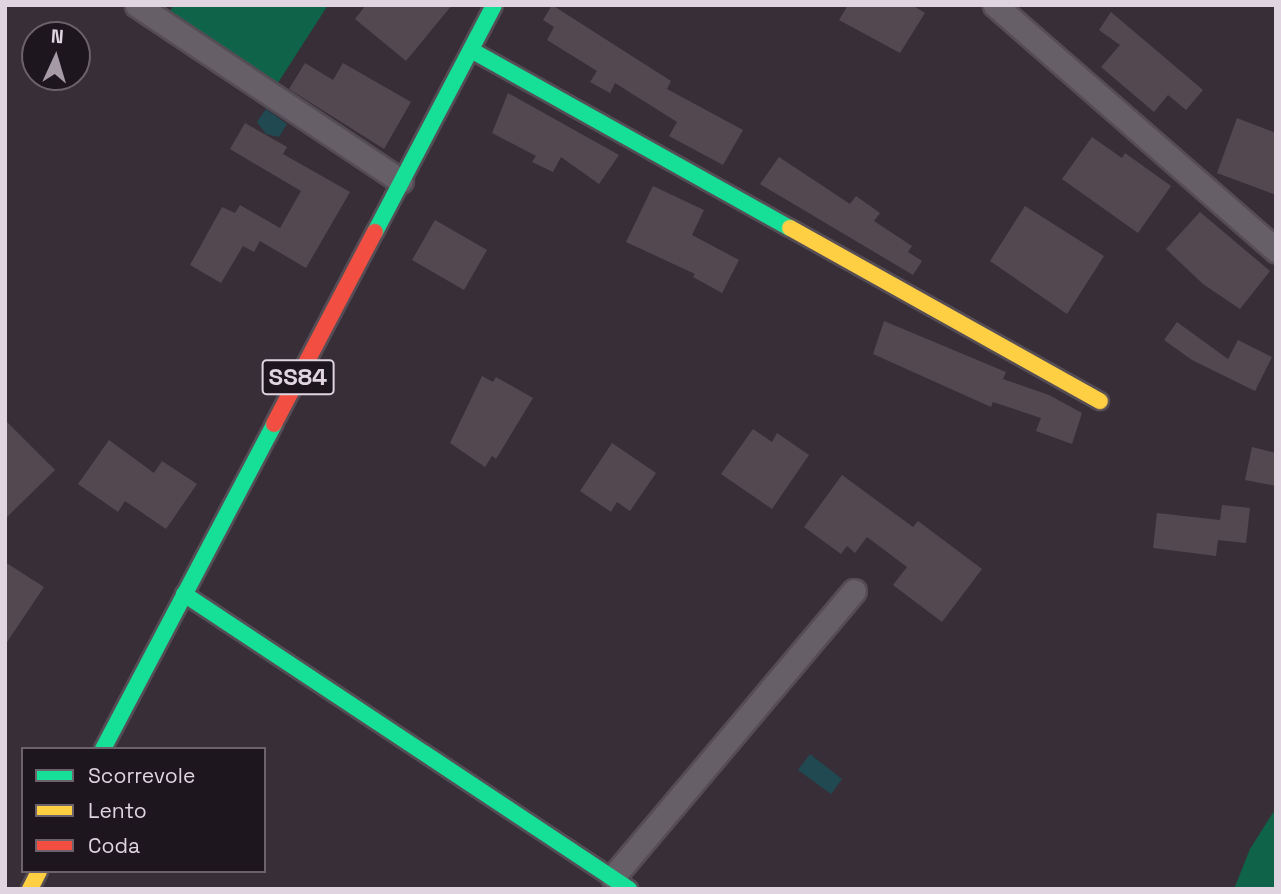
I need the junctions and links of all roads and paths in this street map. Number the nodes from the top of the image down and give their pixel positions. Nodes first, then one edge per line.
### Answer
1 (137, 5) edge
2 (494, 5) edge
3 (995, 5) edge
4 (471, 50) junction
5 (401, 181) junction
6 (1276, 250) edge
7 (1100, 401) dead end
8 (854, 591) dead end
9 (184, 594) junction
10 (104, 747) edge
11 (38, 873) edge
12 (621, 883) edge
13 (30, 889) edge

1 - 5 street
2 - 4 street, SS84
3 - 6 street
4 - 5 street, SS84
4 - 7 street
5 - 9 street, SS84
8 - 12 street
9 - 10 street, SS84
9 - 12 street
11 - 13 street

